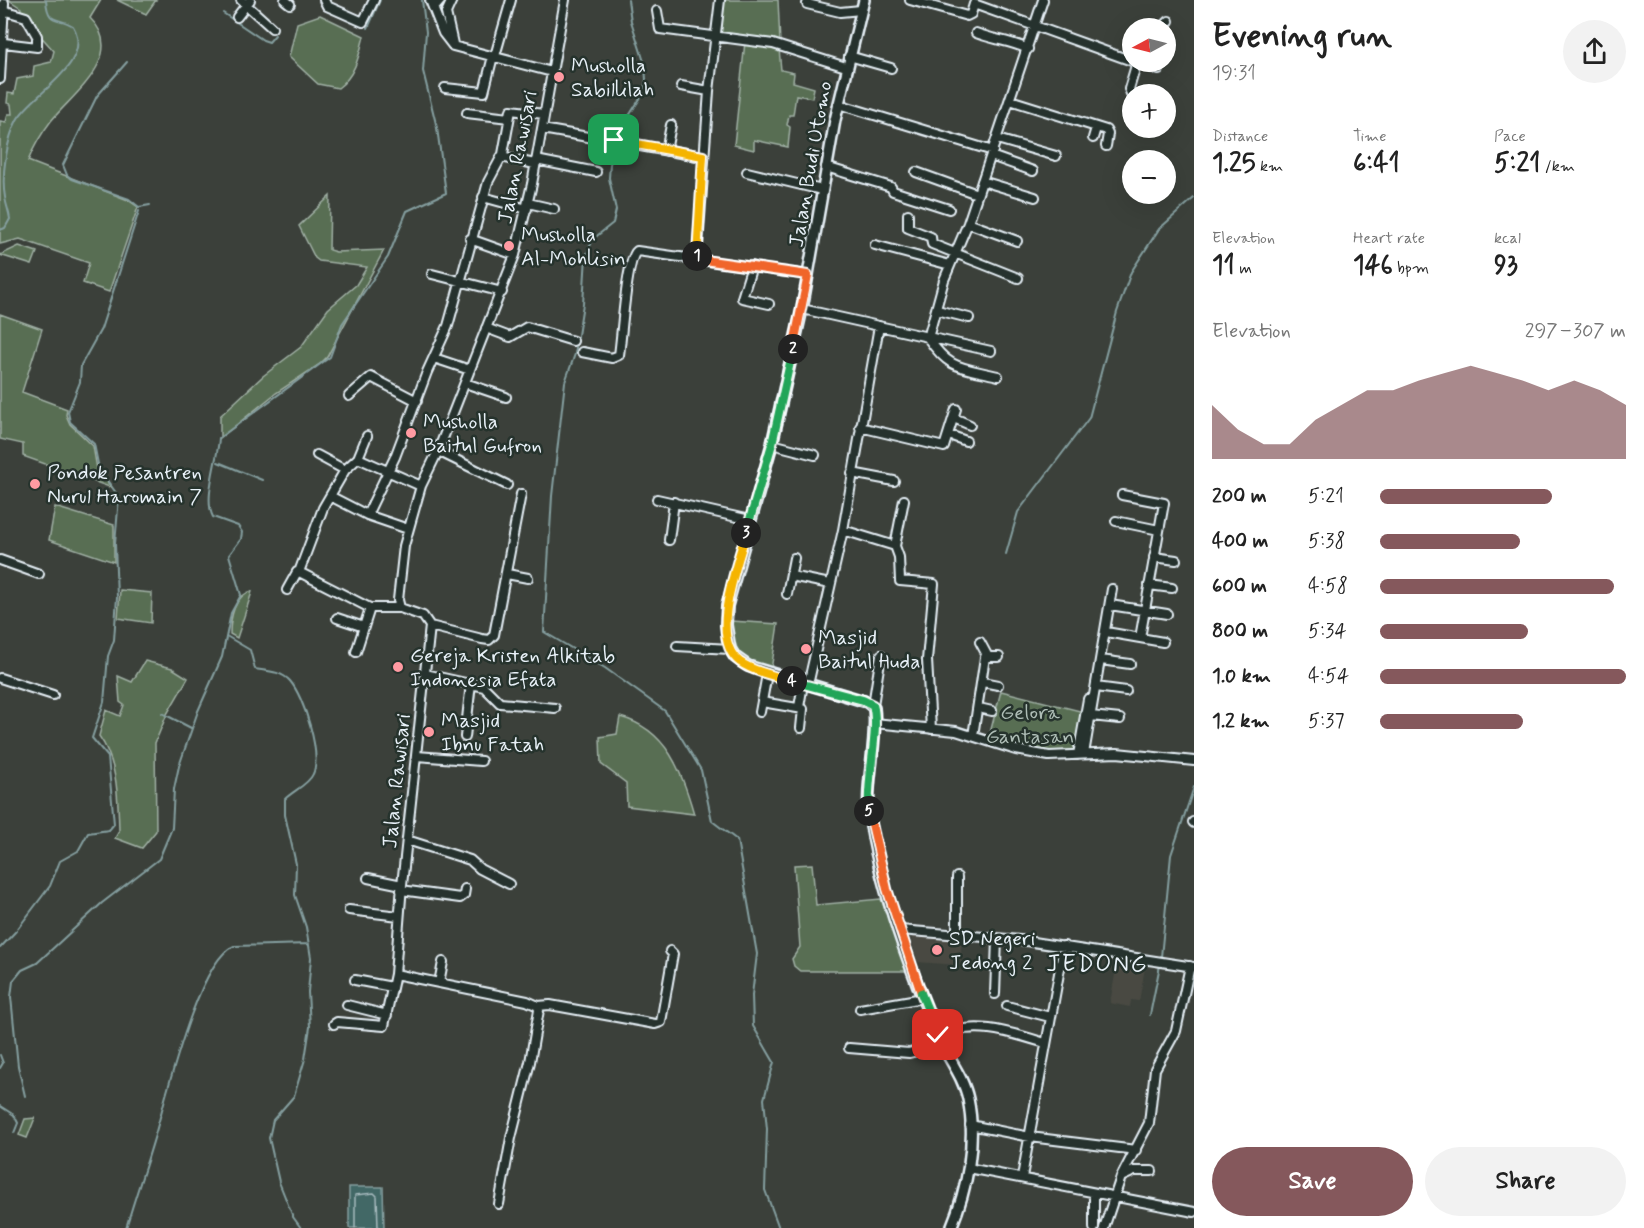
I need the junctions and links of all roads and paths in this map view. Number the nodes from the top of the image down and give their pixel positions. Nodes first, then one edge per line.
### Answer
1 (324, 0) edge
2 (374, 0) edge
3 (441, 0) edge
4 (452, 0) edge
5 (511, 0) edge
6 (565, 0) edge
7 (720, 0) edge
8 (864, 0) edge
9 (910, 0) edge
10 (1043, 0) edge
11 (246, 1) edge
12 (4, 4) edge
13 (432, 4) edge
14 (807, 4) dead end
15 (861, 10) junction
16 (657, 11) dead end
17 (237, 17) dead end
18 (272, 28) dead end
19 (1035, 28) junction
20 (976, 33) dead end
21 (716, 35) junction
22 (4, 43) junction
23 (453, 46) junction
24 (1028, 49) junction
25 (494, 56) junction
26 (849, 56) junction
27 (1122, 58) edge
28 (846, 67) junction
29 (891, 68) dead end
30 (552, 72) junction
31 (0, 79) edge
32 (681, 86) dead end
33 (445, 88) dead end
34 (709, 90) junction
35 (1010, 100) junction
36 (838, 104) junction
37 (467, 113) dead end
38 (510, 114) junction
39 (544, 114) junction
40 (671, 125) dead end
41 (1096, 128) junction
42 (542, 129) junction
43 (1093, 138) dead end
44 (997, 139) junction
45 (1106, 146) dead end
46 (666, 151) junction
47 (992, 154) junction
48 (703, 156) junction
49 (1056, 156) dead end
50 (501, 157) junction
51 (536, 162) junction
52 (826, 167) junction
53 (1034, 171) dead end
54 (596, 172) dead end
55 (747, 172) dead end
56 (916, 172) dead end
57 (982, 181) junction
58 (822, 190) junction
59 (977, 194) junction
60 (483, 197) junction
61 (1035, 197) dead end
62 (527, 206) junction
63 (554, 208) dead end
64 (949, 209) dead end
65 (908, 214) dead end
66 (968, 223) junction
67 (470, 239) junction
68 (1017, 242) dead end
69 (875, 245) dead end
70 (956, 252) junction
71 (515, 255) junction
72 (697, 259) junction
73 (950, 265) junction
74 (752, 266) junction
75 (432, 274) dead end
76 (808, 275) junction
77 (1018, 278) dead end
78 (460, 281) junction
79 (502, 292) junction
80 (769, 304) dead end
81 (802, 309) junction
82 (937, 310) junction
83 (969, 318) dead end
84 (879, 326) junction
85 (486, 328) junction
86 (928, 338) junction
87 (573, 341) dead end
88 (991, 351) dead end
89 (582, 352) dead end
90 (434, 358) junction
91 (470, 370) junction
92 (998, 376) dead end
93 (465, 383) junction
94 (349, 396) dead end
95 (506, 397) dead end
96 (417, 401) junction
97 (956, 409) dead end
98 (954, 418) junction
99 (970, 425) dead end
100 (860, 427) junction
101 (949, 435) junction
102 (367, 436) dead end
103 (966, 441) dead end
104 (772, 444) junction
105 (438, 452) junction
106 (317, 455) dead end
107 (815, 455) dead end
108 (358, 458) junction
109 (345, 470) junction
110 (388, 472) junction
111 (852, 473) junction
112 (894, 481) dead end
113 (507, 484) dead end
114 (421, 486) junction
115 (521, 494) dead end
116 (1122, 495) dead end
117 (330, 496) junction
118 (657, 499) dead end
119 (904, 500) dead end
120 (674, 502) junction
121 (367, 515) junction
122 (750, 520) junction
123 (1116, 520) dead end
124 (408, 528) junction
125 (843, 530) junction
126 (1159, 530) junction
127 (669, 540) dead end
128 (895, 546) junction
129 (1154, 557) junction
130 (794, 558) dead end
131 (0, 560) edge
132 (1176, 560) dead end
133 (299, 572) junction
134 (39, 574) dead end
135 (507, 574) junction
136 (791, 576) junction
137 (528, 578) dead end
138 (831, 584) junction
139 (1149, 585) junction
140 (1172, 588) dead end
141 (1112, 589) dead end
142 (286, 590) dead end
143 (787, 594) dead end
144 (1110, 605) junction
145 (369, 608) junction
146 (400, 608) junction
147 (1145, 611) junction
148 (1167, 614) dead end
149 (338, 618) dead end
150 (430, 626) junction
151 (364, 627) junction
152 (1106, 632) junction
153 (1140, 638) junction
154 (980, 642) dead end
155 (1163, 642) dead end
156 (677, 646) dead end
157 (730, 649) junction
158 (357, 651) dead end
159 (881, 655) dead end
160 (987, 656) junction
161 (999, 657) dead end
162 (1101, 660) junction
163 (1130, 664) dead end
164 (425, 674) junction
165 (767, 674) junction
166 (0, 678) edge
167 (983, 682) junction
168 (471, 683) junction
169 (806, 685) junction
170 (998, 686) dead end
171 (1096, 687) junction
172 (1126, 691) dead end
173 (53, 695) dead end
174 (1088, 699) dead end
175 (762, 702) junction
176 (873, 705) junction
177 (555, 708) dead end
178 (799, 708) junction
179 (979, 708) junction
180 (992, 711) dead end
181 (760, 712) dead end
182 (1091, 716) junction
183 (1120, 719) dead end
184 (874, 723) junction
185 (801, 728) dead end
186 (931, 729) junction
187 (973, 736) junction
188 (465, 737) dead end
189 (1081, 755) junction
190 (417, 756) junction
191 (481, 760) dead end
192 (1194, 761) edge
193 (407, 840) junction
194 (368, 878) dead end
195 (957, 878) dead end
196 (509, 884) dead end
197 (402, 887) junction
198 (465, 889) dead end
199 (349, 910) dead end
200 (399, 916) junction
201 (900, 930) junction
202 (957, 935) junction
203 (997, 939) junction
204 (1064, 946) junction
205 (670, 951) dead end
206 (443, 962) dead end
207 (1192, 966) edge
208 (395, 974) junction
209 (356, 980) dead end
210 (439, 983) junction
211 (392, 987) junction
212 (995, 994) dead end
213 (923, 998) junction
214 (347, 1005) dead end
215 (538, 1006) junction
216 (1007, 1006) dead end
217 (860, 1009) dead end
218 (387, 1015) junction
219 (1050, 1017) junction
220 (334, 1024) dead end
221 (938, 1035) junction
222 (1045, 1043) junction
223 (942, 1045) junction
224 (849, 1048) dead end
225 (970, 1125) junction
226 (1030, 1137) junction
227 (1136, 1150) junction
228 (969, 1168) junction
229 (1152, 1171) dead end
230 (1022, 1177) junction
231 (1121, 1177) junction
232 (1094, 1194) junction
233 (1113, 1198) junction
234 (499, 1204) dead end
235 (1194, 1212) edge
236 (951, 1228) edge
237 (1094, 1228) edge
238 (1104, 1228) edge

1 - 2 street
3 - 13 street
4 - 23 street
5 - 25 street
6 - 30 street, Jalan Rawisari
7 - 21 street
8 - 15 street, Jalan Budi Utomo
9 - 19 street
10 - 19 street
11 - 17 street
11 - 18 street
12 - 22 street
12 - 22 street
13 - 23 street
14 - 15 street
15 - 26 street, Jalan Budi Utomo
16 - 21 street
19 - 24 street
19 - 27 street
20 - 24 street
21 - 28 street
21 - 34 street
22 - 31 street
23 - 25 street
24 - 35 street
25 - 30 street
25 - 33 street
26 - 28 street, Jalan Budi Utomo
26 - 29 street
28 - 36 street, Jalan Budi Utomo
30 - 39 street, Jalan Rawisari
32 - 34 street
34 - 48 street
35 - 41 street
35 - 44 street
36 - 47 street
36 - 52 street, Jalan Budi Utomo
37 - 38 street
38 - 39 street
38 - 50 street
39 - 42 street, Jalan Rawisari
40 - 46 street
41 - 43 street
41 - 45 street
42 - 46 street
42 - 51 street, Jalan Rawisari
44 - 47 street
44 - 49 street
46 - 48 street
47 - 53 street
47 - 57 street
48 - 72 street
50 - 51 street
50 - 60 street
51 - 54 street
51 - 62 street, Jalan Rawisari
52 - 58 street, Jalan Budi Utomo
52 - 64 street
55 - 58 street
56 - 59 street
57 - 59 street
57 - 61 street
58 - 76 street, Jalan Budi Utomo
59 - 66 street
60 - 62 street
60 - 67 street
62 - 63 street
62 - 71 street, Jalan Rawisari
65 - 70 street
66 - 68 street
66 - 70 street
67 - 71 street
67 - 78 street
69 - 73 street
70 - 73 street
70 - 77 street
71 - 79 street, Jalan Rawisari
72 - 74 street
72 - 89 street
73 - 82 street
74 - 76 street
74 - 80 street
75 - 78 street
76 - 81 street, Jalan Budi Utomo
78 - 79 street
78 - 90 street
79 - 85 street, Jalan Rawisari
81 - 84 street
81 - 104 street, Jalan Budi Utomo
82 - 83 street
82 - 86 street
84 - 86 street
84 - 100 street
85 - 87 street
85 - 91 street, Jalan Rawisari
86 - 88 street
86 - 92 street
90 - 91 street
90 - 96 street
91 - 93 street, Jalan Rawisari
93 - 95 street
93 - 105 street, Jalan Rawisari
94 - 96 street
96 - 110 street
97 - 98 street
98 - 99 street
98 - 101 street
100 - 101 street
100 - 111 street
101 - 103 street
102 - 108 street
104 - 107 street
104 - 122 street, Jalan Budi Utomo
105 - 113 street
105 - 114 street, Jalan Rawisari
106 - 109 street
108 - 109 street
108 - 110 street
109 - 117 street
110 - 114 street
110 - 121 street
111 - 112 street
111 - 125 street
114 - 124 street, Jalan Rawisari
115 - 135 street
116 - 126 street
117 - 121 street
117 - 133 street
118 - 120 street
119 - 128 street
120 - 122 street
120 - 127 street
121 - 124 street
122 - 157 street, Jalan Budi Utomo
123 - 126 street
124 - 146 street, Jalan Rawisari
125 - 128 street
125 - 138 street
126 - 129 street
128 - 186 street
129 - 132 street
129 - 139 street
130 - 136 street
131 - 134 street
133 - 142 street
133 - 145 street
135 - 137 street
135 - 150 street
136 - 138 street
136 - 143 street
138 - 169 street
139 - 140 street
139 - 147 street
141 - 144 street
144 - 147 street
144 - 152 street
145 - 146 street
145 - 151 street
146 - 150 street
147 - 148 street
147 - 153 street
149 - 151 street
150 - 164 street, Jalan Rawisari
151 - 158 street
152 - 153 street
152 - 162 street
153 - 155 street
154 - 160 street
156 - 157 street
157 - 165 street
159 - 176 street
160 - 161 street
160 - 167 street
162 - 163 street
162 - 171 street
164 - 168 street
164 - 190 street, Jalan Rawisari
165 - 169 street
165 - 175 street
166 - 173 street
167 - 170 street
167 - 179 street
168 - 177 street
168 - 188 street
169 - 176 street
169 - 178 street
171 - 172 street
171 - 182 street
174 - 189 street
175 - 178 street
175 - 181 street
176 - 184 street
178 - 185 street
179 - 180 street
179 - 187 street
182 - 183 street
182 - 189 street
184 - 186 street
184 - 201 street
186 - 187 street
187 - 189 street
189 - 192 street
190 - 191 street
190 - 193 street, Jalan Rawisari
193 - 196 street
193 - 197 street, Jalan Rawisari
194 - 197 street
195 - 202 street
197 - 198 street
197 - 200 street, Jalan Rawisari
199 - 200 street
200 - 208 street, Jalan Rawisari
201 - 202 street
201 - 213 street
202 - 203 street
203 - 204 street
203 - 212 street
204 - 207 street
204 - 219 street
205 - 215 street
206 - 210 street
207 - 227 street
208 - 210 street
208 - 211 street, Jalan Rawisari
209 - 211 street
210 - 215 street
211 - 218 street, Jalan Rawisari
213 - 217 street
213 - 221 street
214 - 218 street
215 - 234 street
216 - 219 street
218 - 220 street
219 - 222 street
221 - 222 street
221 - 223 street
222 - 226 street
223 - 224 street
223 - 225 street
225 - 226 street
225 - 228 street
226 - 227 street
226 - 230 street
227 - 231 street
228 - 230 street
228 - 236 street
229 - 231 street
230 - 232 street
231 - 233 street
232 - 233 street
232 - 237 street
233 - 235 street
233 - 238 street

